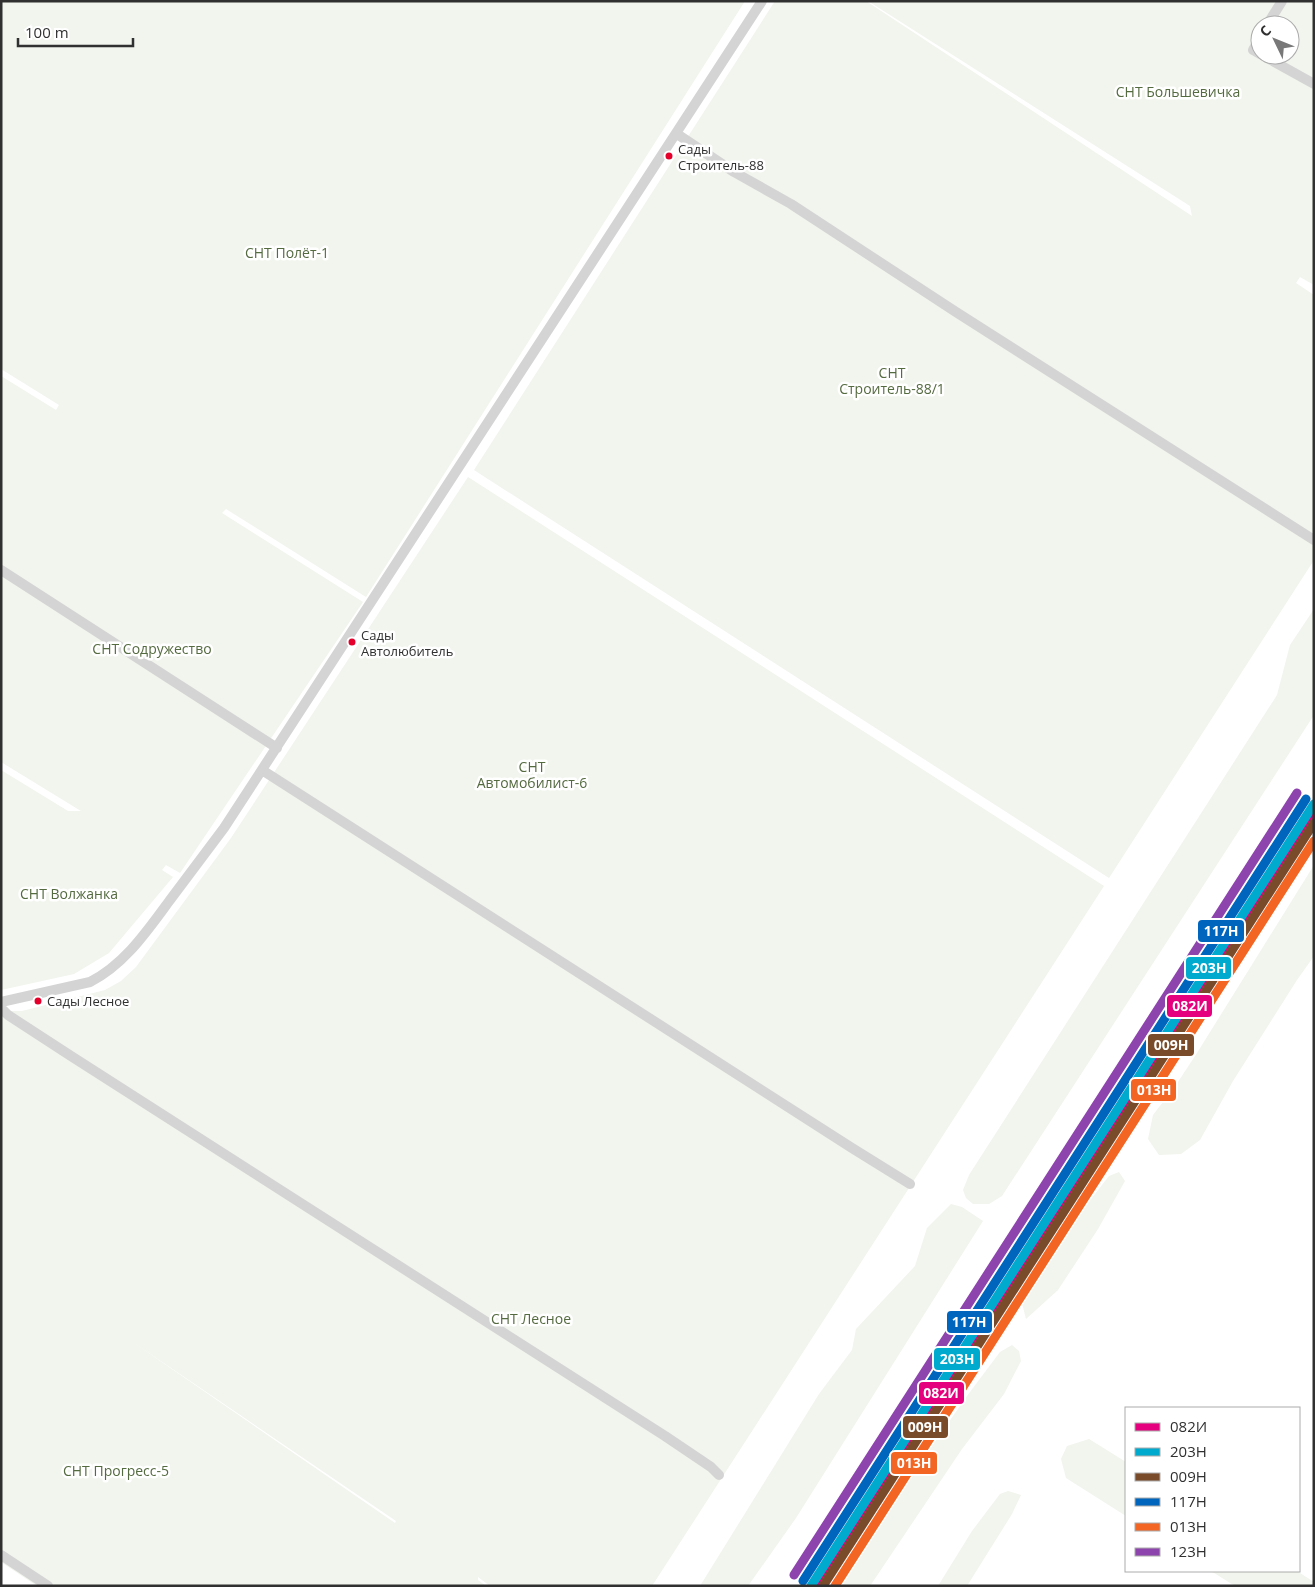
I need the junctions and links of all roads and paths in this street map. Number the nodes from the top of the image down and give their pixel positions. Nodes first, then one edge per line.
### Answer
1 (762, 1) edge
2 (1282, 1) edge
3 (1273, 15) edge
4 (1280, 65) edge
5 (1314, 84) edge
6 (677, 134) junction
7 (1314, 540) edge
8 (1, 570) edge
9 (277, 748) junction
10 (262, 770) junction
11 (1, 1002) edge
12 (1, 1008) edge
13 (910, 1184) dead end
14 (719, 1475) dead end
15 (1, 1555) edge
16 (48, 1586) edge

1 - 6 street
2 - 3 street
4 - 5 street
6 - 7 street
6 - 9 street
8 - 9 street
9 - 10 street
10 - 11 street
10 - 13 street
12 - 14 street
15 - 16 street

